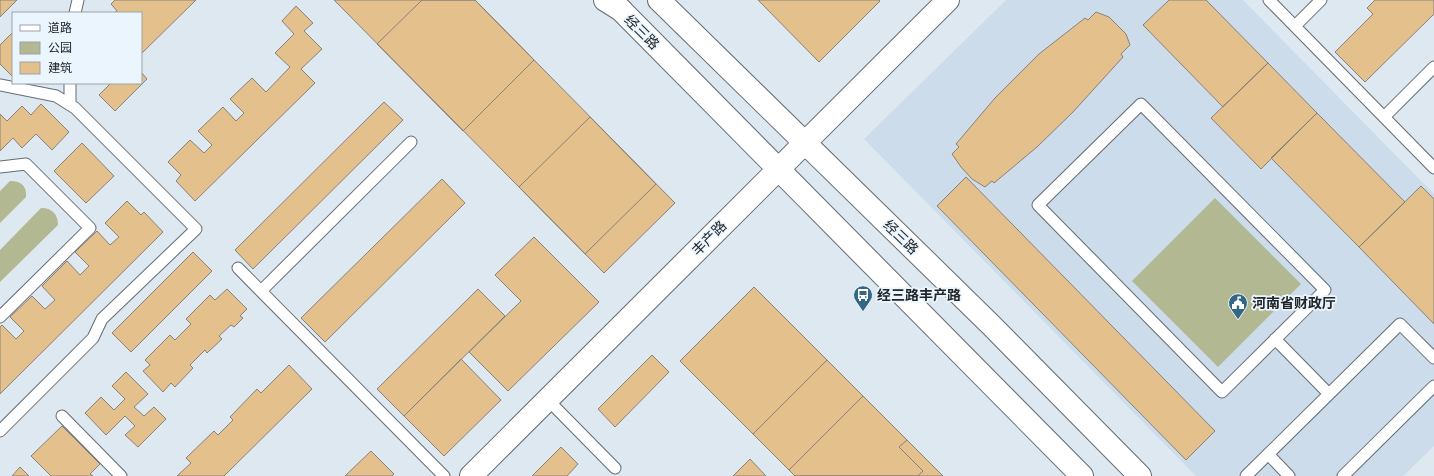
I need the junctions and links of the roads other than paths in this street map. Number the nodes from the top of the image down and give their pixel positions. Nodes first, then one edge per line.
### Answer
1 (78, 0) edge
2 (659, 0) edge
3 (948, 0) edge
4 (1269, 0) edge
5 (1321, 0) edge
6 (612, 3) edge
7 (74, 12) edge
8 (1294, 26) junction
9 (1434, 67) edge
10 (70, 84) edge
11 (0, 85) edge
12 (70, 105) junction
13 (1384, 117) junction
14 (411, 142) dead end
15 (805, 143) junction
16 (0, 167) edge
17 (1434, 168) edge
18 (778, 169) junction
19 (238, 268) dead end
20 (261, 291) junction
21 (0, 317) edge
22 (1275, 340) junction
23 (1434, 358) edge
24 (1434, 386) edge
25 (1329, 394) junction
26 (548, 400) junction
27 (62, 416) dead end
28 (0, 431) edge
29 (1268, 454) junction
30 (616, 468) dead end
31 (121, 476) edge
32 (444, 476) edge
33 (471, 476) edge
34 (1082, 476) edge
35 (1140, 476) edge
36 (1246, 476) edge
37 (1289, 476) edge
38 (1343, 476) edge

1 - 7 lane
2 - 15 main road, 经三路
3 - 15 main road, 丰产路
4 - 8 lane
5 - 8 lane
6 - 18 main road, 经三路
8 - 13 lane
9 - 13 lane
10 - 12 lane
11 - 12 lane
12 - 28 lane
13 - 17 lane
14 - 20 lane
15 - 18 main road, 丰产路
15 - 35 main road, 经三路
16 - 21 lane
18 - 26 main road, 丰产路
18 - 34 main road, 经三路
19 - 20 lane
20 - 32 lane
22 - 22 lane
22 - 25 lane
23 - 25 lane
24 - 38 lane
25 - 29 lane
26 - 30 lane
26 - 33 main road, 丰产路
27 - 31 lane
29 - 36 lane
29 - 37 lane

